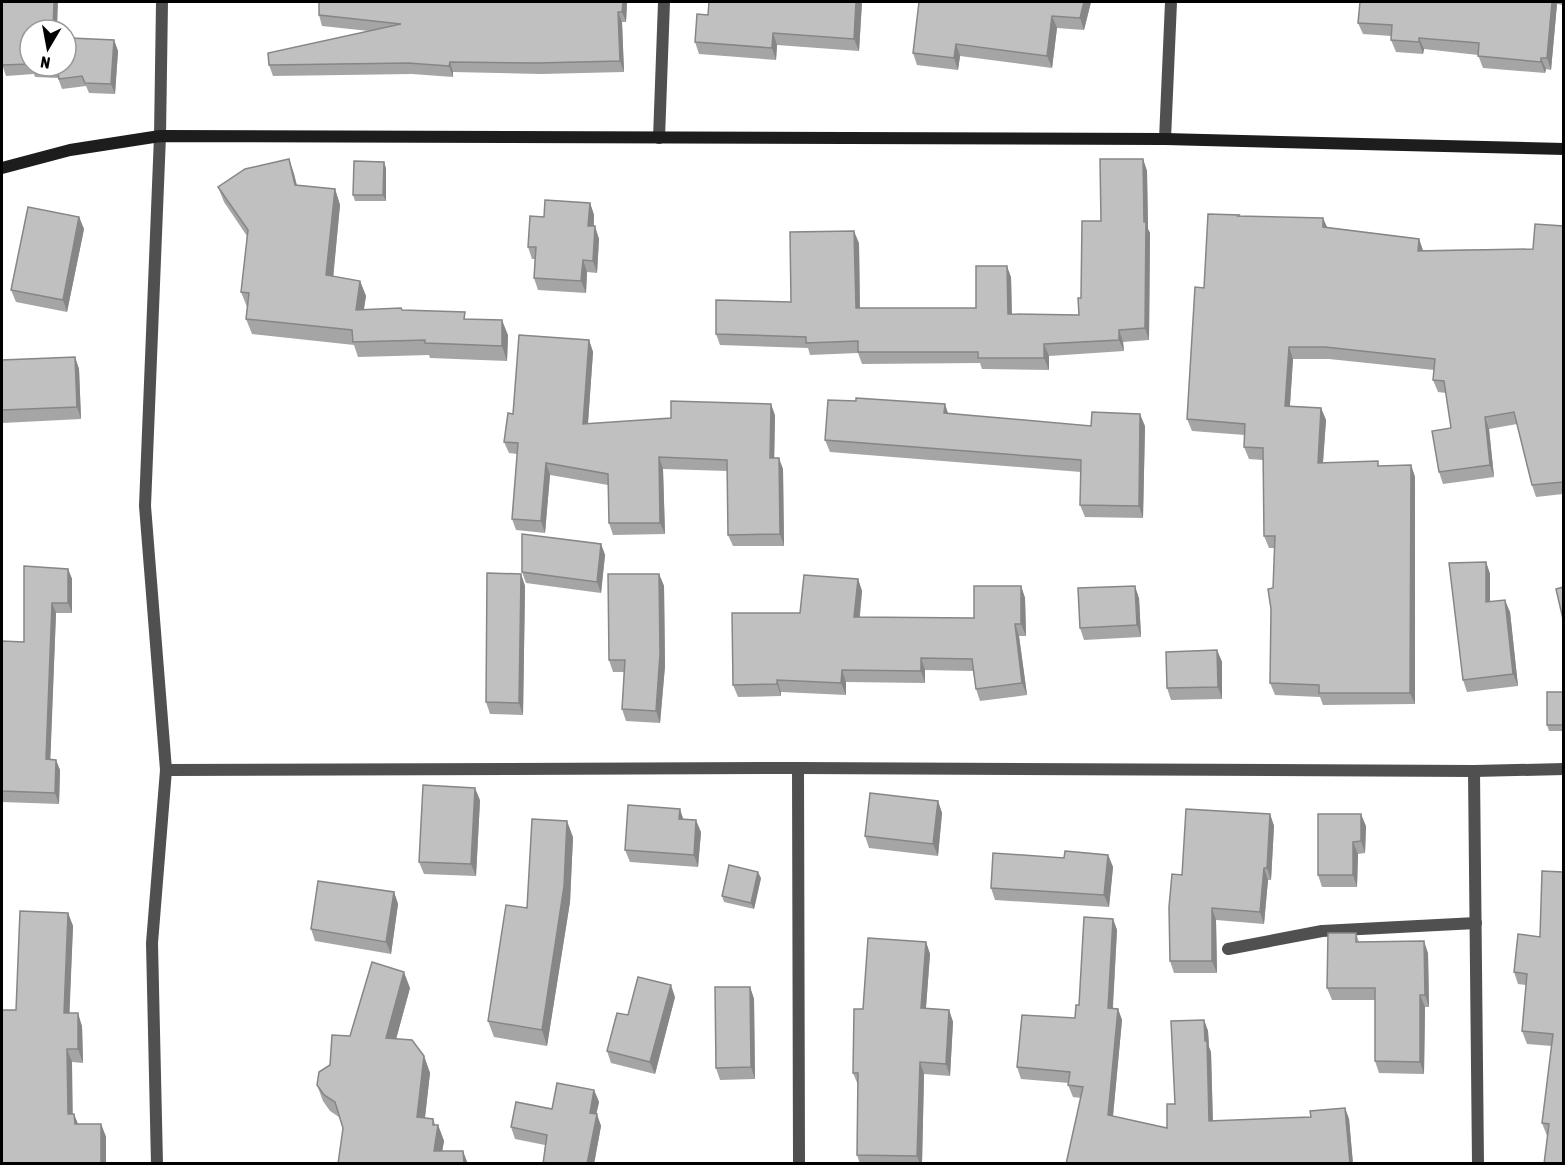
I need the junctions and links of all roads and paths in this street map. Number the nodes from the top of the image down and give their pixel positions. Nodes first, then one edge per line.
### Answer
1 (162, 2) edge
2 (663, 2) edge
3 (1171, 2) edge
4 (160, 136) junction
5 (659, 138) junction
6 (1165, 139) junction
7 (1563, 149) edge
8 (2, 168) edge
9 (798, 768) junction
10 (1563, 769) edge
11 (166, 770) junction
12 (1474, 771) junction
13 (1476, 923) junction
14 (1228, 949) dead end
15 (157, 1164) edge
16 (800, 1164) edge
17 (1478, 1164) edge

1 - 4 street
2 - 5 street
3 - 6 street
4 - 5 street
4 - 8 street
4 - 11 street
5 - 6 street
6 - 7 street
9 - 11 street
9 - 12 street
9 - 16 street
10 - 12 street
11 - 15 street
12 - 13 street
13 - 14 street
13 - 17 street

